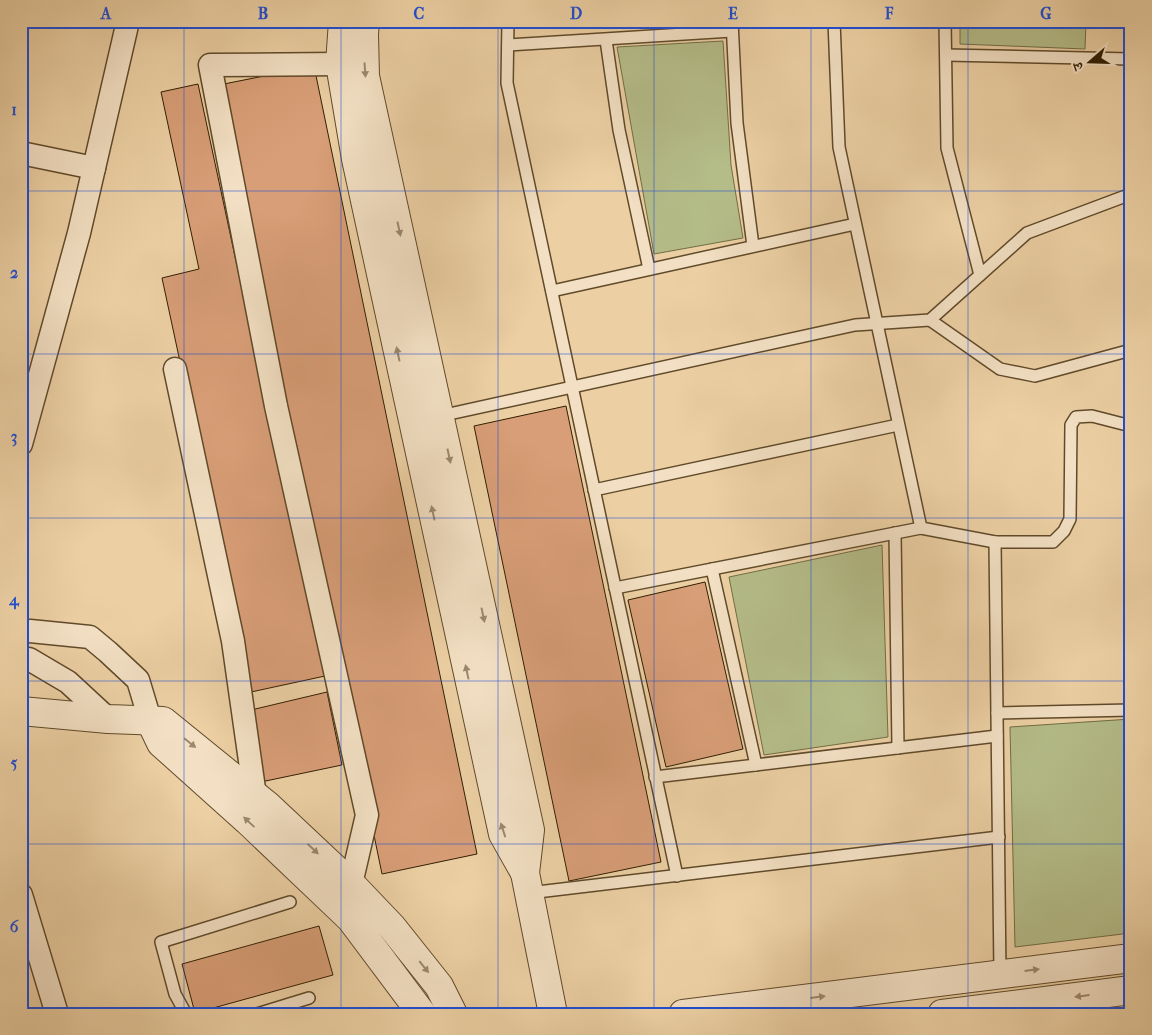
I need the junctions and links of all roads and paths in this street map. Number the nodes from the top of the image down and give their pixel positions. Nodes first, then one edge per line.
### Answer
1 (128, 21) edge
2 (343, 21) edge
3 (365, 21) edge
4 (508, 21) edge
5 (834, 21) edge
6 (945, 21) edge
7 (732, 26) edge
8 (606, 40) junction
9 (508, 46) junction
10 (946, 55) junction
11 (1131, 59) edge
12 (340, 64) junction
13 (21, 153) edge
14 (94, 168) junction
15 (1131, 194) edge
16 (855, 224) junction
17 (753, 246) junction
18 (649, 269) junction
19 (980, 275) junction
20 (552, 290) junction
21 (930, 320) junction
22 (876, 324) junction
23 (1131, 350) edge
24 (175, 369) dead end
25 (572, 387) junction
26 (440, 416) junction
27 (898, 425) junction
28 (1131, 426) edge
29 (21, 444) edge
30 (594, 490) junction
31 (921, 528) junction
32 (895, 533) junction
33 (995, 542) junction
34 (712, 570) junction
35 (615, 588) junction
36 (26, 628) edge
37 (25, 662) edge
38 (1131, 710) edge
39 (21, 712) edge
40 (997, 713) junction
41 (108, 719) junction
42 (150, 720) junction
43 (997, 736) junction
44 (898, 748) junction
45 (756, 765) junction
46 (656, 777) junction
47 (255, 796) junction
48 (999, 838) junction
49 (677, 876) junction
50 (527, 883) junction
51 (351, 884) junction
52 (22, 898) edge
53 (290, 902) dead end
54 (351, 919) junction
55 (1131, 958) edge
56 (1000, 974) junction
57 (1131, 990) edge
58 (309, 998) dead end
59 (57, 1014) edge
60 (186, 1014) edge
61 (257, 1014) edge
62 (422, 1014) edge
63 (453, 1014) edge
64 (553, 1014) edge
65 (683, 1014) edge
66 (942, 1014) edge

1 - 14 street
2 - 12 street
3 -> 26 street
4 - 9 lane
5 - 16 lane
6 - 10 lane
7 - 8 lane
7 - 17 lane
8 - 9 lane
8 - 18 lane
9 - 20 lane
10 - 11 lane
10 - 19 lane
50 -> 12 street
12 - 51 street
13 - 14 street
14 - 29 street
15 - 19 lane
16 - 17 lane
16 - 22 lane
17 - 18 lane
18 - 20 lane
19 - 21 lane
20 - 25 lane
21 - 22 lane
21 - 23 lane
22 - 25 lane
22 - 27 lane
24 - 47 street
25 - 26 lane
25 - 30 lane
26 -> 50 street
27 - 30 lane
27 - 31 lane
28 - 33 lane
30 - 35 lane
31 - 32 lane
31 - 33 lane
32 - 34 lane
32 - 44 lane
33 - 40 lane
34 - 35 lane
34 - 45 lane
35 - 46 lane
36 - 37 street
36 - 42 street
37 - 41 street
38 - 40 lane
39 - 41 street
40 - 43 lane
41 - 42 street
42 -> 47 street
54 -> 42 street
43 - 44 lane
43 - 48 lane
44 - 45 lane
45 - 46 lane
46 - 49 lane
47 -> 51 street
48 - 49 lane
48 - 56 lane
49 - 50 lane
50 - 64 street
51 - 54 street
51 -> 63 street
52 - 59 street
53 - 60 lane
54 - 62 street
56 -> 55 street
65 -> 56 street
57 -> 66 street
58 - 61 lane

